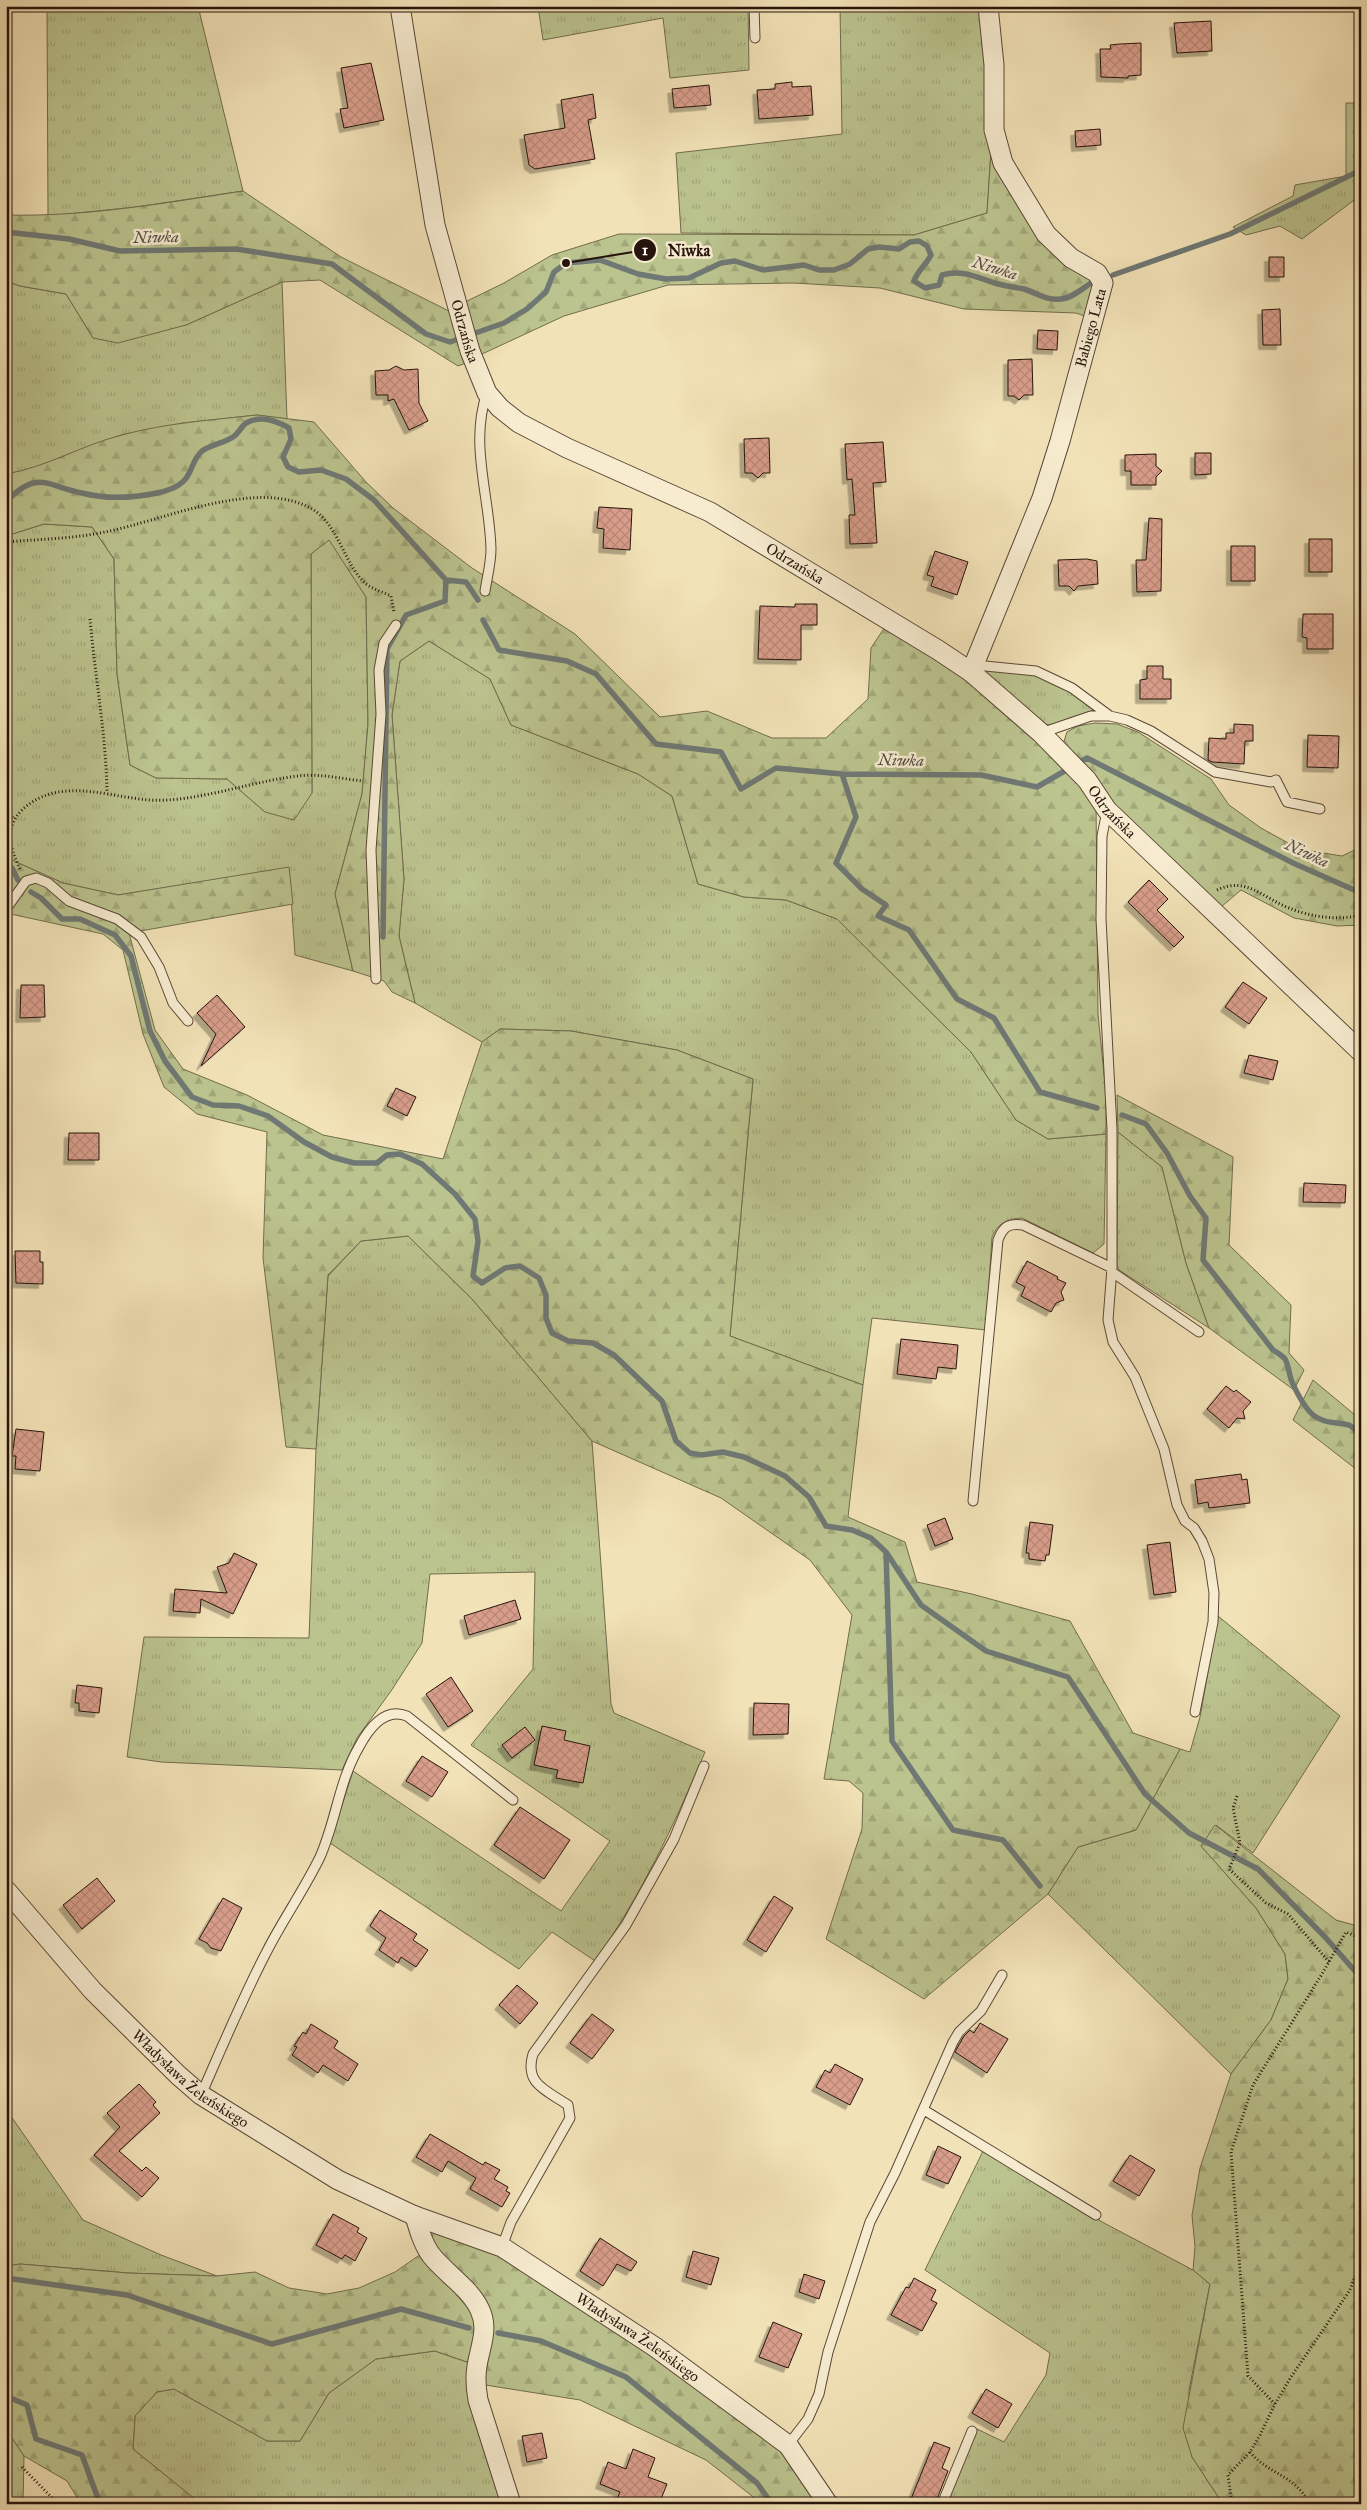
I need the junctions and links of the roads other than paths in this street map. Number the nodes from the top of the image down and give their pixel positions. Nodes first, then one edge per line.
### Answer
1 (400, 6) edge
2 (754, 6) edge
3 (988, 6) edge
4 (755, 38) dead end
5 (487, 393) junction
6 (485, 591) dead end
7 (396, 625) road end
8 (973, 669) junction
9 (1110, 716) junction
10 (1041, 733) junction
11 (1320, 809) dead end
12 (1107, 810) junction
13 (6, 909) edge
14 (376, 979) dead end
15 (188, 1020) dead end
16 (1361, 1052) edge
17 (1112, 1270) junction
18 (1199, 1332) dead end
19 (973, 1501) dead end
20 (1195, 1712) dead end
21 (704, 1766) dead end
22 (513, 1800) dead end
23 (6, 1890) edge
24 (1002, 1974) dead end
25 (201, 2095) junction
26 (924, 2110) junction
27 (1096, 2215) dead end
28 (415, 2216) junction
29 (502, 2247) junction
30 (972, 2431) dead end
31 (788, 2445) junction
32 (511, 2504) edge
33 (828, 2504) edge
34 (942, 2504) edge

1 - 5 street, Odrzańska
2 - 4 lane
3 - 8 street, Babiego Lata
5 - 6 lane
5 - 8 street, Odrzańska
7 - 14 lane
8 - 9 lane
8 - 10 street, Odrzańska
9 - 10 lane
9 - 11 lane
10 - 12 street, Odrzańska
12 - 16 street, Odrzańska
12 - 17 lane
13 - 15 lane
17 - 18 lane
17 - 19 lane
17 - 20 lane
21 - 29 lane
22 - 25 lane
23 - 25 street, Władysława Żeleńskiego
24 - 26 lane
25 - 28 street, Władysława Żeleńskiego
26 - 27 lane
26 - 31 lane
28 - 29 street, Władysława Żeleńskiego
28 - 32 street
29 - 31 street, Władysława Żeleńskiego
30 - 34 lane
31 - 33 street, Władysława Żeleńskiego

